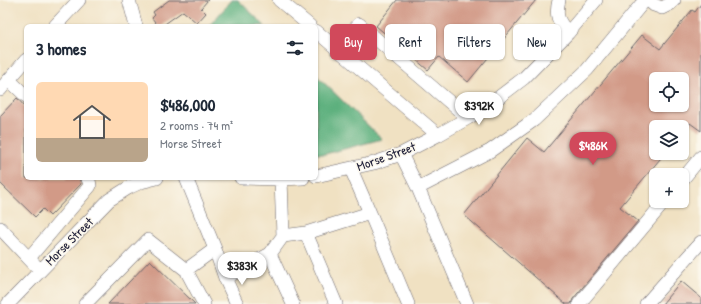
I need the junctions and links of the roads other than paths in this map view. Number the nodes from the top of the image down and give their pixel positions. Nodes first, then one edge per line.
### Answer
1 (79, 0) edge
2 (279, 0) edge
3 (559, 0) edge
4 (596, 0) edge
5 (645, 0) edge
6 (648, 0) edge
7 (674, 0) edge
8 (134, 3) edge
9 (57, 24) edge
10 (136, 24) edge
11 (308, 24) edge
12 (318, 33) edge
13 (568, 33) junction
14 (377, 40) edge
15 (330, 44) edge
16 (349, 60) edge
17 (24, 62) edge
18 (9, 80) junction
19 (0, 90) edge
20 (24, 94) edge
21 (468, 118) junction
22 (438, 135) junction
23 (401, 154) junction
24 (701, 157) edge
25 (351, 169) junction
26 (689, 172) edge
27 (318, 176) edge
28 (89, 180) edge
29 (149, 180) edge
30 (187, 180) edge
31 (281, 180) edge
32 (418, 188) junction
33 (659, 208) edge
34 (370, 213) junction
35 (0, 228) edge
36 (306, 233) junction
37 (282, 236) junction
38 (699, 248) edge
39 (215, 249) junction
40 (270, 254) junction
41 (29, 258) junction
42 (40, 270) junction
43 (186, 270) junction
44 (225, 278) junction
45 (8, 304) edge
46 (85, 304) edge
47 (204, 304) edge
48 (237, 304) edge
49 (294, 304) edge
50 (336, 304) edge
51 (408, 304) edge
52 (468, 304) edge
53 (579, 304) edge
54 (646, 304) edge

1 - 9 street
2 - 11 street
3 - 13 street
4 - 13 street, Morse Street
5 - 32 street
6 - 7 street
8 - 10 street
12 - 15 street
13 - 21 street, Morse Street
14 - 21 street
16 - 22 street
17 - 18 street
18 - 19 street
18 - 20 street
21 - 22 street, Morse Street
22 - 23 street, Morse Street
23 - 25 street, Morse Street
23 - 32 street
24 - 26 street
25 - 27 street, Morse Street
25 - 34 street
28 - 41 street
29 - 42 street, Morse Street
30 - 39 street
31 - 37 street
32 - 52 street
33 - 53 street
34 - 36 street
34 - 51 street
35 - 41 street
36 - 37 street
36 - 50 street
37 - 40 street
38 - 54 street
39 - 43 street
39 - 44 street
40 - 44 street
40 - 49 street
41 - 42 street
42 - 45 street, Morse Street
43 - 46 street
43 - 47 street
44 - 48 street

